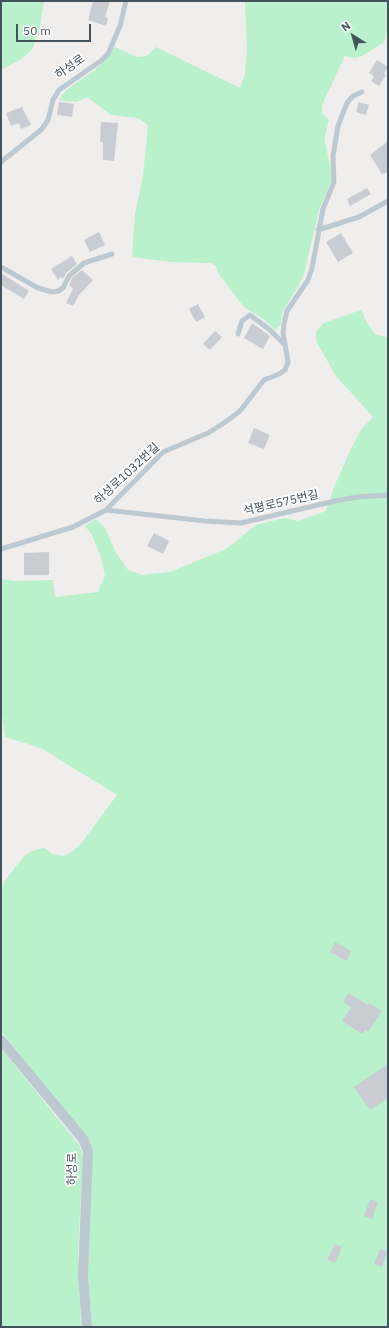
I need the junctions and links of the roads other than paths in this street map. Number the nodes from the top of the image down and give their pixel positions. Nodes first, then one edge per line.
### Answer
1 (126, 1) edge
2 (362, 92) dead end
3 (1, 162) edge
4 (388, 201) edge
5 (318, 230) junction
6 (112, 254) dead end
7 (1, 267) edge
8 (238, 334) dead end
9 (285, 345) junction
10 (388, 495) edge
11 (106, 510) junction
12 (1, 549) edge
13 (1, 1040) edge
14 (87, 1327) edge

1 - 3 lane, 하성로
2 - 5 lane, 하성로1032번길
4 - 5 lane
5 - 9 lane, 하성로1032번길
6 - 7 lane
8 - 9 lane
9 - 11 lane, 하성로1032번길
10 - 11 lane, 석평로575번길
11 - 12 lane, 하성로1032번길
13 - 14 street, 하성로

